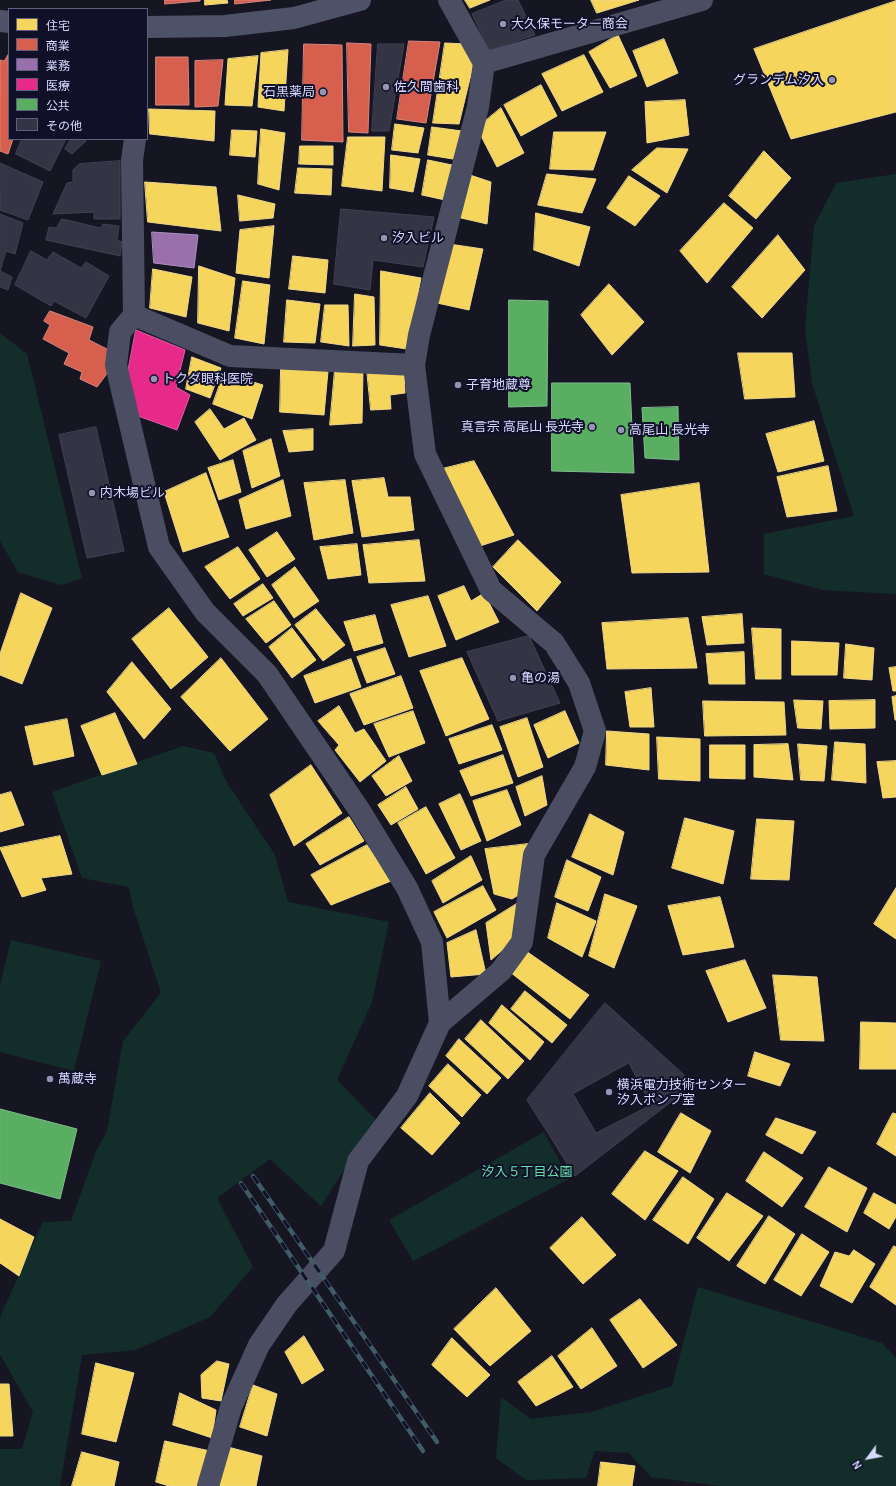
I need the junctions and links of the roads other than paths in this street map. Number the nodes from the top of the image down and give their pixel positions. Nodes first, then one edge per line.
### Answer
1 (360, 0) edge
2 (449, 0) edge
3 (702, 0) edge
4 (679, 3) edge
5 (329, 5) edge
6 (148, 27) edge
7 (484, 63) junction
8 (135, 140) edge
9 (134, 315) junction
10 (414, 365) junction
11 (440, 1023) junction
12 (208, 1486) edge

1 - 5 street
2 - 7 street
3 - 4 street
4 - 7 street
5 - 6 street
7 - 10 street
8 - 9 street
9 - 10 street
9 - 11 street
10 - 11 street
11 - 12 street

